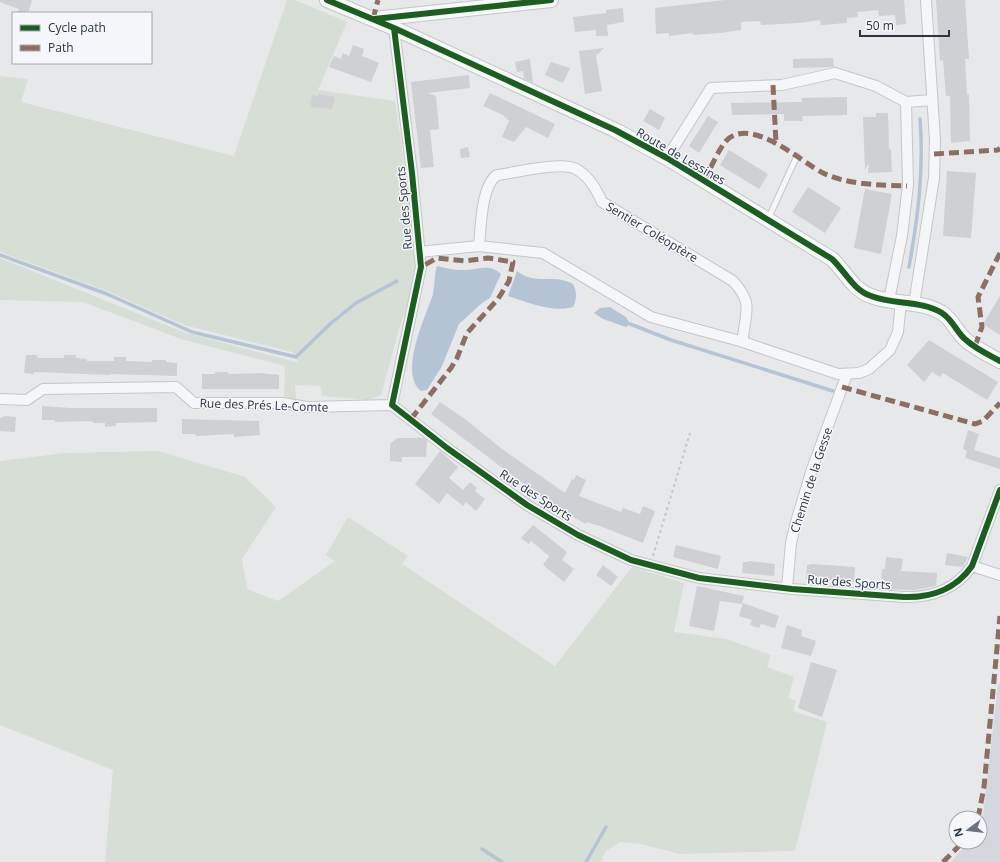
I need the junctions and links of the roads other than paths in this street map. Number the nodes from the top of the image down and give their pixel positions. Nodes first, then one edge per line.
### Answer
1 (327, 0) edge
2 (551, 0) edge
3 (926, 0) edge
4 (373, 19) junction
5 (394, 28) junction
6 (932, 95) junction
7 (906, 102) junction
8 (797, 156) dead end
9 (667, 158) junction
10 (768, 220) junction
11 (479, 246) junction
12 (419, 252) junction
13 (901, 302) junction
14 (740, 341) junction
15 (1000, 361) edge
16 (847, 374) junction
17 (0, 399) edge
18 (392, 405) junction
19 (1000, 490) edge
20 (972, 566) junction
21 (1000, 576) edge
22 (787, 588) junction

1 - 4 main road, Route de Lessines
2 - 4 main road
3 - 6 street
4 - 5 main road, Route de Lessines
5 - 9 main road, Route de Lessines
5 - 12 street, Rue des Sports
6 - 7 street
6 - 13 street
7 - 9 street
7 - 13 street
8 - 10 lane
9 - 10 main road, Route de Lessines
10 - 13 main road, Route de Lessines
11 - 12 street
11 - 14 street
11 - 14 street, Sentier Coléoptère
12 - 18 street, Rue des Sports
13 - 15 main road, Route de Lessines
13 - 16 street
14 - 16 street
16 - 22 street, Chemin de la Gesse
17 - 18 street, Rue des Prés Le-Comte
18 - 22 street, Rue des Sports
19 - 20 street, Rue des Sports
20 - 21 street
20 - 22 street, Rue des Sports

